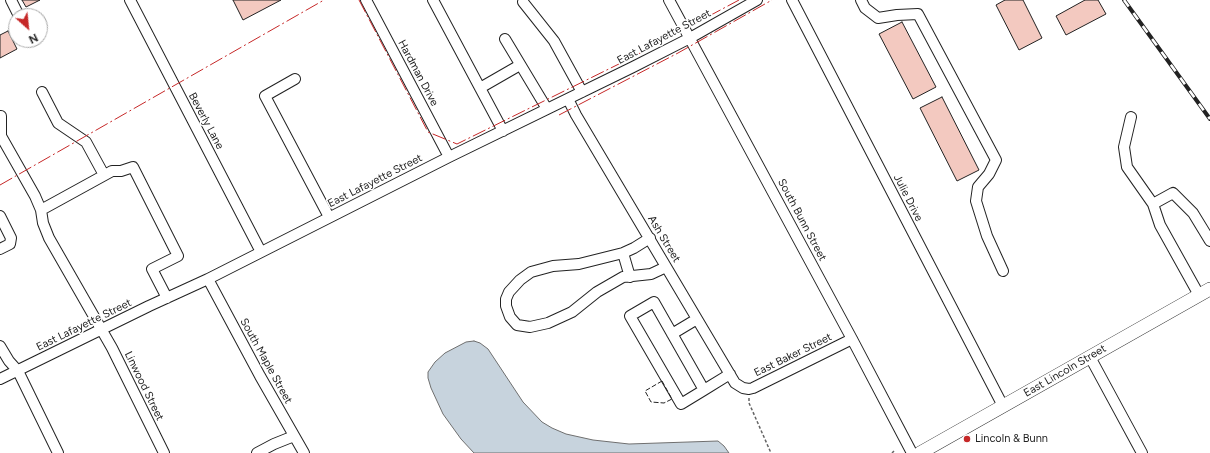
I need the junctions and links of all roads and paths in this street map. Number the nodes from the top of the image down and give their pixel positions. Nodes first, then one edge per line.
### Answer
1 (130, 0) edge
2 (366, 0) edge
3 (433, 0) edge
4 (669, 0) edge
5 (758, 0) edge
6 (792, 0) edge
7 (860, 0) edge
8 (523, 2) dead end
9 (690, 38) junction
10 (505, 39) dead end
11 (520, 65) junction
12 (295, 79) dead end
13 (480, 88) junction
14 (42, 92) dead end
15 (582, 92) junction
16 (568, 99) junction
17 (547, 109) junction
18 (1, 116) edge
19 (1131, 117) dead end
20 (503, 131) junction
21 (449, 157) junction
22 (104, 175) junction
23 (1153, 204) junction
24 (41, 210) junction
25 (0, 216) edge
26 (329, 217) junction
27 (650, 238) junction
28 (1210, 241) edge
29 (0, 249) edge
30 (261, 252) junction
31 (623, 253) junction
32 (666, 267) junction
33 (1003, 271) dead end
34 (630, 277) junction
35 (208, 279) junction
36 (1204, 292) edge
37 (167, 298) junction
38 (697, 319) junction
39 (101, 330) junction
40 (672, 334) junction
41 (852, 339) junction
42 (0, 346) edge
43 (1090, 357) junction
44 (18, 371) junction
45 (730, 374) junction
46 (0, 379) edge
47 (746, 389) junction
48 (704, 390) junction
49 (1003, 406) junction
50 (294, 436) junction
51 (58, 453) edge
52 (164, 453) edge
53 (257, 453) edge
54 (304, 453) edge
55 (771, 453) edge
56 (912, 453) edge
57 (920, 453) edge
58 (1142, 453) edge

1 - 30 street, Beverly Lane
2 - 21 street, Hardman Drive
3 - 13 street
4 - 9 street, South Bunn Street
5 - 9 street, East Lafayette Street
6 - 49 street, Julie Drive
7 - 33 street
8 - 15 street
9 - 15 street, East Lafayette Street
9 - 41 street, South Bunn Street
10 - 11 street
11 - 13 street
11 - 17 street
12 - 26 street
13 - 20 street
14 - 22 street
15 - 16 street, East Lafayette Street
16 - 17 street, East Lafayette Street
16 - 27 street, Ash Street
17 - 20 street, East Lafayette Street
18 - 24 street, Linwood Street
19 - 23 street
20 - 21 street, East Lafayette Street
21 - 26 street, East Lafayette Street
22 - 24 street
22 - 37 street
23 - 28 street
23 - 36 street
24 - 39 street, Linwood Street
25 - 29 street
26 - 30 street, East Lafayette Street
27 - 31 street
27 - 32 street, Ash Street
30 - 35 street, East Lafayette Street
31 - 34 street
31 - 34 street
32 - 34 street
32 - 38 street, Ash Street
35 - 37 street, East Lafayette Street
35 - 50 street, South Maple Street
36 - 43 main road, East Lincoln Street
37 - 39 street, East Lafayette Street
38 - 40 street
38 - 45 street, Ash Street
39 - 44 street, East Lafayette Street
39 - 52 street, Linwood Street
40 - 48 street
40 - 48 street
41 - 47 street, East Baker Street
41 - 56 street, South Bunn Street
42 - 44 street
43 - 49 main road, East Lincoln Street
43 - 58 street
44 - 46 street, East Lafayette Street
44 - 51 street
45 - 47 street, Ash Street
45 - 48 street
47 - 55 path
49 - 57 main road, East Lincoln Street
50 - 53 street
50 - 54 street, South Maple Street

